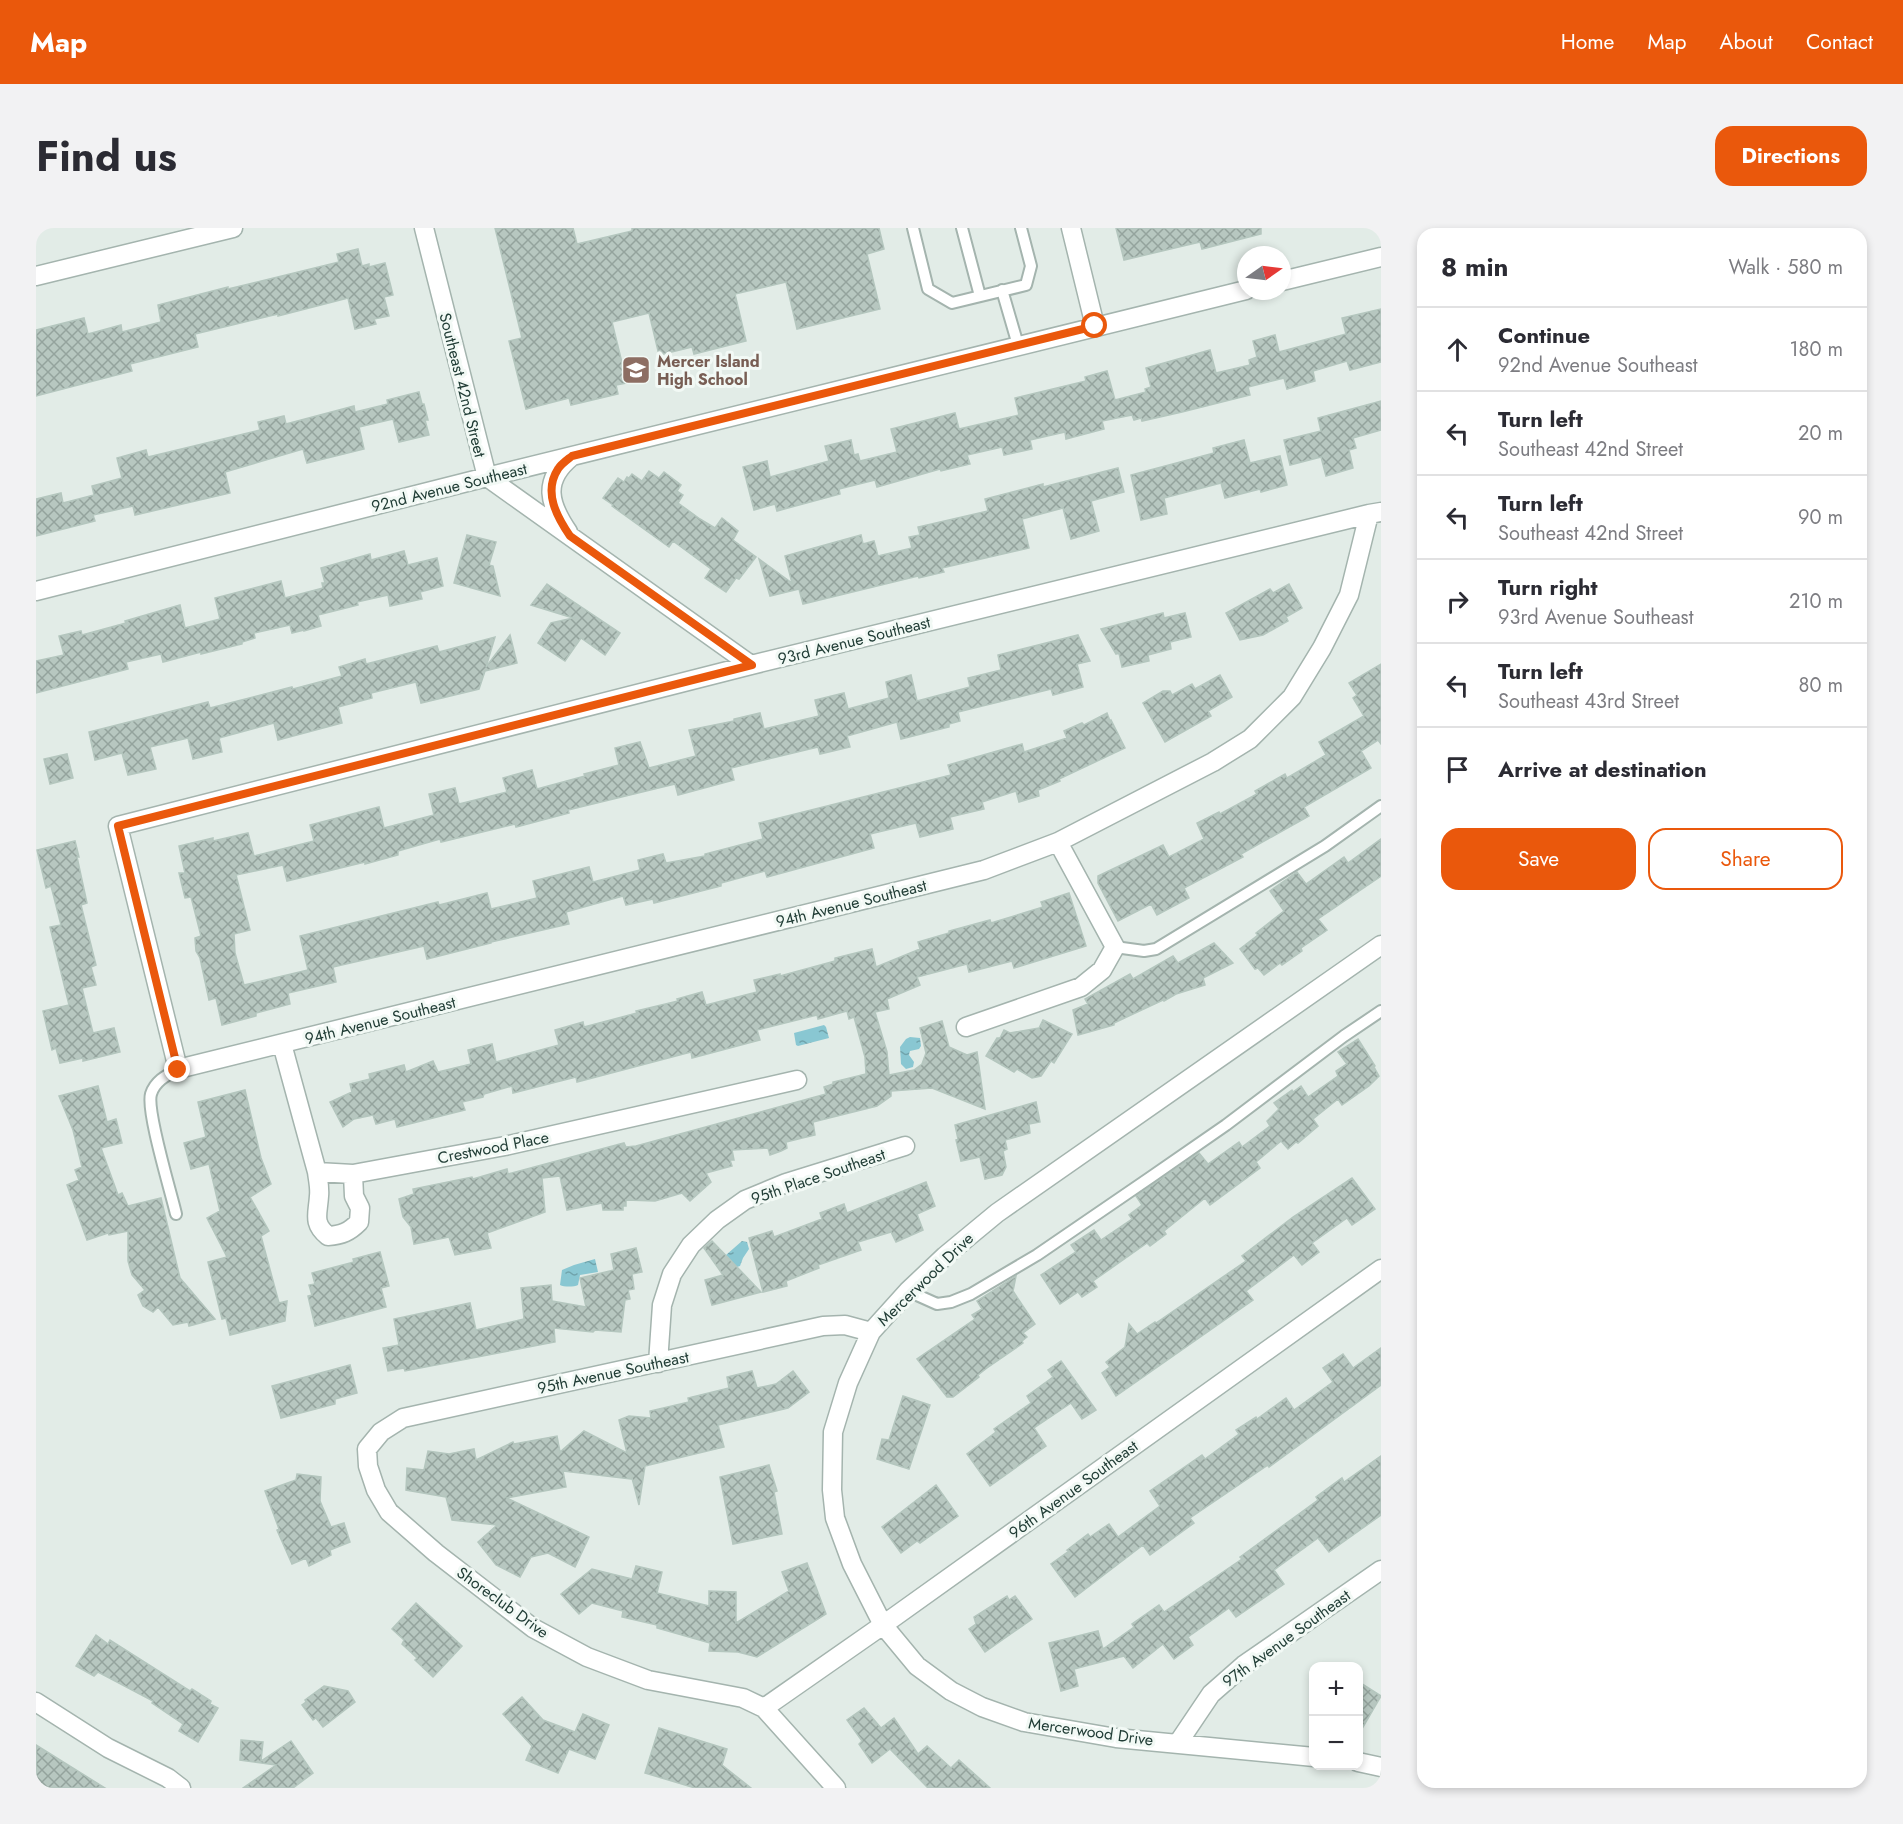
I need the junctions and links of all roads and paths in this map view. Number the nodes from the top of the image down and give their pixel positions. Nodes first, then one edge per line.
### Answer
1 (233, 228) edge
2 (424, 228) edge
3 (913, 228) edge
4 (962, 228) edge
5 (1021, 228) edge
6 (1071, 228) edge
7 (1381, 257) edge
8 (36, 276) edge
9 (1291, 279) edge
10 (1002, 290) junction
11 (1237, 292) edge
12 (980, 296) junction
13 (1095, 326) junction
14 (1018, 345) junction
15 (572, 456) junction
16 (487, 477) junction
17 (1375, 513) edge
18 (570, 536) junction
19 (36, 591) edge
20 (752, 665) junction
21 (1381, 806) edge
22 (1058, 842) junction
23 (1381, 945) edge
24 (1115, 947) junction
25 (1381, 1011) edge
26 (966, 1027) dead end
27 (282, 1044) junction
28 (178, 1070) junction
29 (797, 1080) dead end
30 (905, 1146) dead end
31 (317, 1172) junction
32 (353, 1174) junction
33 (176, 1214) dead end
34 (1381, 1269) edge
35 (908, 1291) junction
36 (871, 1332) junction
37 (658, 1363) junction
38 (368, 1449) joint
39 (1381, 1570) edge
40 (884, 1625) junction
41 (36, 1702) edge
42 (764, 1708) junction
43 (1178, 1743) junction
44 (1309, 1756) edge
45 (1363, 1763) edge
46 (1381, 1767) edge
47 (181, 1788) edge
48 (836, 1788) edge

1 - 8 street
2 - 16 street, Southeast 42nd Street
3 - 12 lane
4 - 12 lane
5 - 10 lane
6 - 13 street
7 - 9 street
10 - 12 lane
10 - 14 lane
11 - 13 street, 92nd Avenue Southeast
13 - 14 street, 92nd Avenue Southeast
14 - 15 street, 92nd Avenue Southeast
15 - 16 street, 92nd Avenue Southeast
15 - 18 street, Southeast 42nd Street
16 - 18 street, Southeast 42nd Street
16 - 19 street, 92nd Avenue Southeast
17 - 20 street, 93rd Avenue Southeast
17 - 22 street, 94th Avenue Southeast
18 - 20 street, Southeast 42nd Street
20 - 28 street, 93rd Avenue Southeast
21 - 24 lane
22 - 24 street
22 - 27 street, 94th Avenue Southeast
23 - 35 street, Mercerwood Drive
24 - 26 street
25 - 35 lane
27 - 28 street, 94th Avenue Southeast
27 - 31 street
28 - 33 lane
29 - 32 street, Crestwood Place
30 - 37 street, 95th Place Southeast
31 - 32 street, Crestwood Place
31 - 32 street
34 - 40 street, 96th Avenue Southeast
35 - 36 street, Mercerwood Drive
36 - 37 street, 95th Avenue Southeast
36 - 40 street, Mercerwood Drive
37 - 38 street, 95th Avenue Southeast
38 - 42 street, Shoreclub Drive
39 - 43 street, 97th Avenue Southeast
40 - 42 street, 96th Avenue Southeast
40 - 43 street, Mercerwood Drive
41 - 47 street
42 - 48 street, Shoreclub Drive
43 - 44 street, Mercerwood Drive
45 - 46 street

